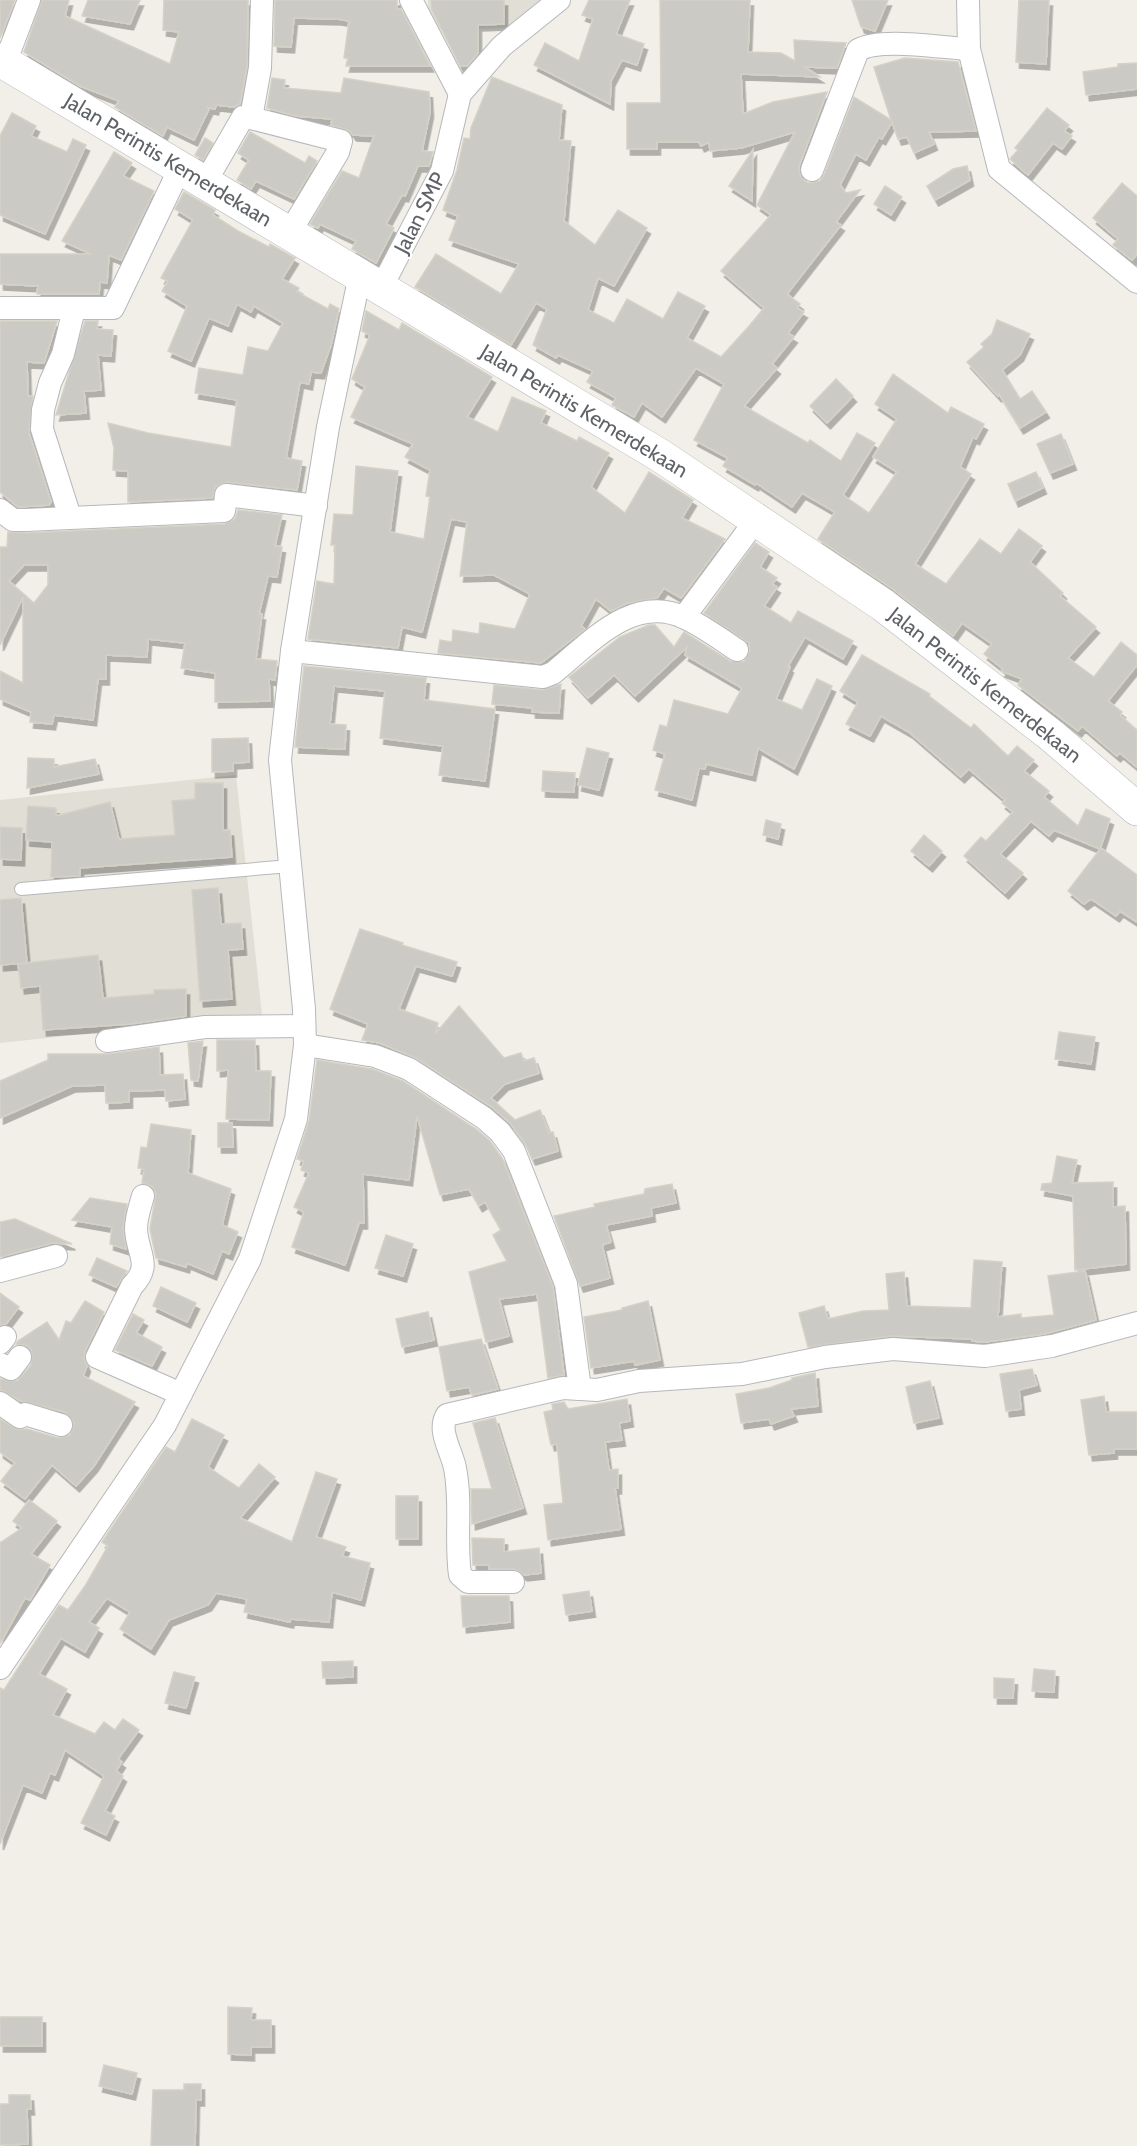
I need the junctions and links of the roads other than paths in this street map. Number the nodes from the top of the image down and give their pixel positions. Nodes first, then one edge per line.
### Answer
1 (29, 0) edge
2 (262, 0) edge
3 (411, 0) edge
4 (559, 0) edge
5 (968, 0) edge
6 (969, 49) junction
7 (3, 61) edge
8 (459, 94) junction
9 (251, 118) junction
10 (812, 170) dead end
11 (194, 174) junction
12 (290, 232) junction
13 (371, 282) junction
14 (1137, 282) edge
15 (0, 308) edge
16 (74, 309) junction
17 (316, 506) junction
18 (0, 510) edge
19 (70, 517) junction
20 (756, 520) junction
21 (684, 617) junction
22 (737, 650) dead end
23 (292, 651) junction
24 (1137, 808) edge
25 (290, 867) junction
26 (21, 889) dead end
27 (304, 1035) junction
28 (107, 1041) dead end
29 (143, 1196) dead end
30 (56, 1256) dead end
31 (0, 1271) edge
32 (1137, 1323) edge
33 (580, 1389) junction
34 (181, 1394) junction
35 (0, 1403) edge
36 (61, 1425) dead end
37 (513, 1582) dead end
38 (0, 1668) edge

1 - 7 street
2 - 9 street
3 - 8 street
4 - 8 street, Jalan SMP
5 - 6 street
6 - 10 street
6 - 14 street
7 - 11 main road, Jalan Perintis Kemerdekaan
8 - 13 street, Jalan SMP
9 - 11 street
9 - 12 street
11 - 12 main road, Jalan Perintis Kemerdekaan
11 - 16 street
12 - 13 main road, Jalan Perintis Kemerdekaan
13 - 17 street, Jalan SMP
13 - 20 main road, Jalan Perintis Kemerdekaan
15 - 16 street
16 - 19 street
17 - 19 street
17 - 23 street, Jalan SMP
18 - 19 street
20 - 21 street
20 - 24 main road, Jalan Perintis Kemerdekaan
21 - 22 street
21 - 23 street
23 - 25 street, Jalan SMP
25 - 26 lane
25 - 27 street, Jalan SMP
27 - 28 street
27 - 33 street
27 - 34 street, Jalan SMP
29 - 34 street
30 - 31 street
32 - 33 street
33 - 37 street
34 - 38 street, Jalan SMP
35 - 36 street

